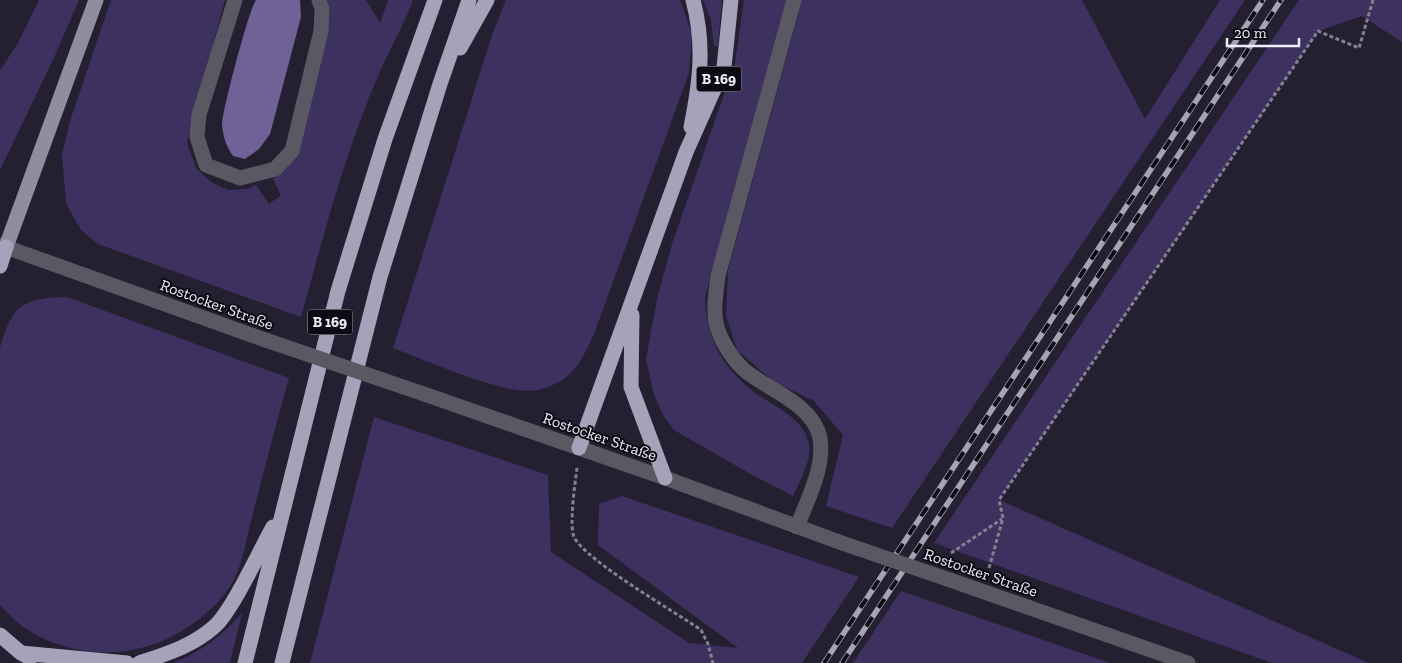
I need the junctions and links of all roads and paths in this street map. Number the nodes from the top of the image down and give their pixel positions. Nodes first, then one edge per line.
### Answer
1 (96, 0) edge
2 (235, 0) edge
3 (319, 0) edge
4 (435, 0) edge
5 (469, 0) edge
6 (486, 0) edge
7 (693, 0) edge
8 (730, 0) edge
9 (794, 0) edge
10 (1373, 0) edge
11 (440, 84) junction
12 (686, 152) junction
13 (3, 246) edge
14 (0, 266) edge
15 (632, 304) junction
16 (579, 448) junction
17 (665, 478) junction
18 (283, 508) junction
19 (1003, 518) junction
20 (797, 527) junction
21 (951, 552) dead end
22 (989, 568) dead end
23 (0, 635) edge
24 (21, 653) junction
25 (41, 663) edge
26 (127, 663) edge
27 (139, 663) edge
28 (245, 663) edge
29 (282, 663) edge
30 (713, 663) edge
31 (1188, 663) edge

1 - 13 main road
2 - 3 street
4 - 18 highway, B 169
5 - 11 highway, B 169
6 - 11 highway
7 - 12 highway
8 - 12 highway, B 169
9 - 20 street
10 - 19 path
11 - 29 highway, B 169
12 - 15 highway
13 - 14 highway
13 - 16 street, Rostocker Straße, bridge
15 - 16 highway
15 - 17 highway
16 - 17 street, Rostocker Straße
16 - 30 path
17 - 20 street, Rostocker Straße
18 - 27 highway
18 - 28 highway, B 169
19 - 21 path
19 - 22 path
20 - 31 street, Rostocker Straße, bridge
23 - 24 highway
24 - 25 highway
24 - 26 highway

